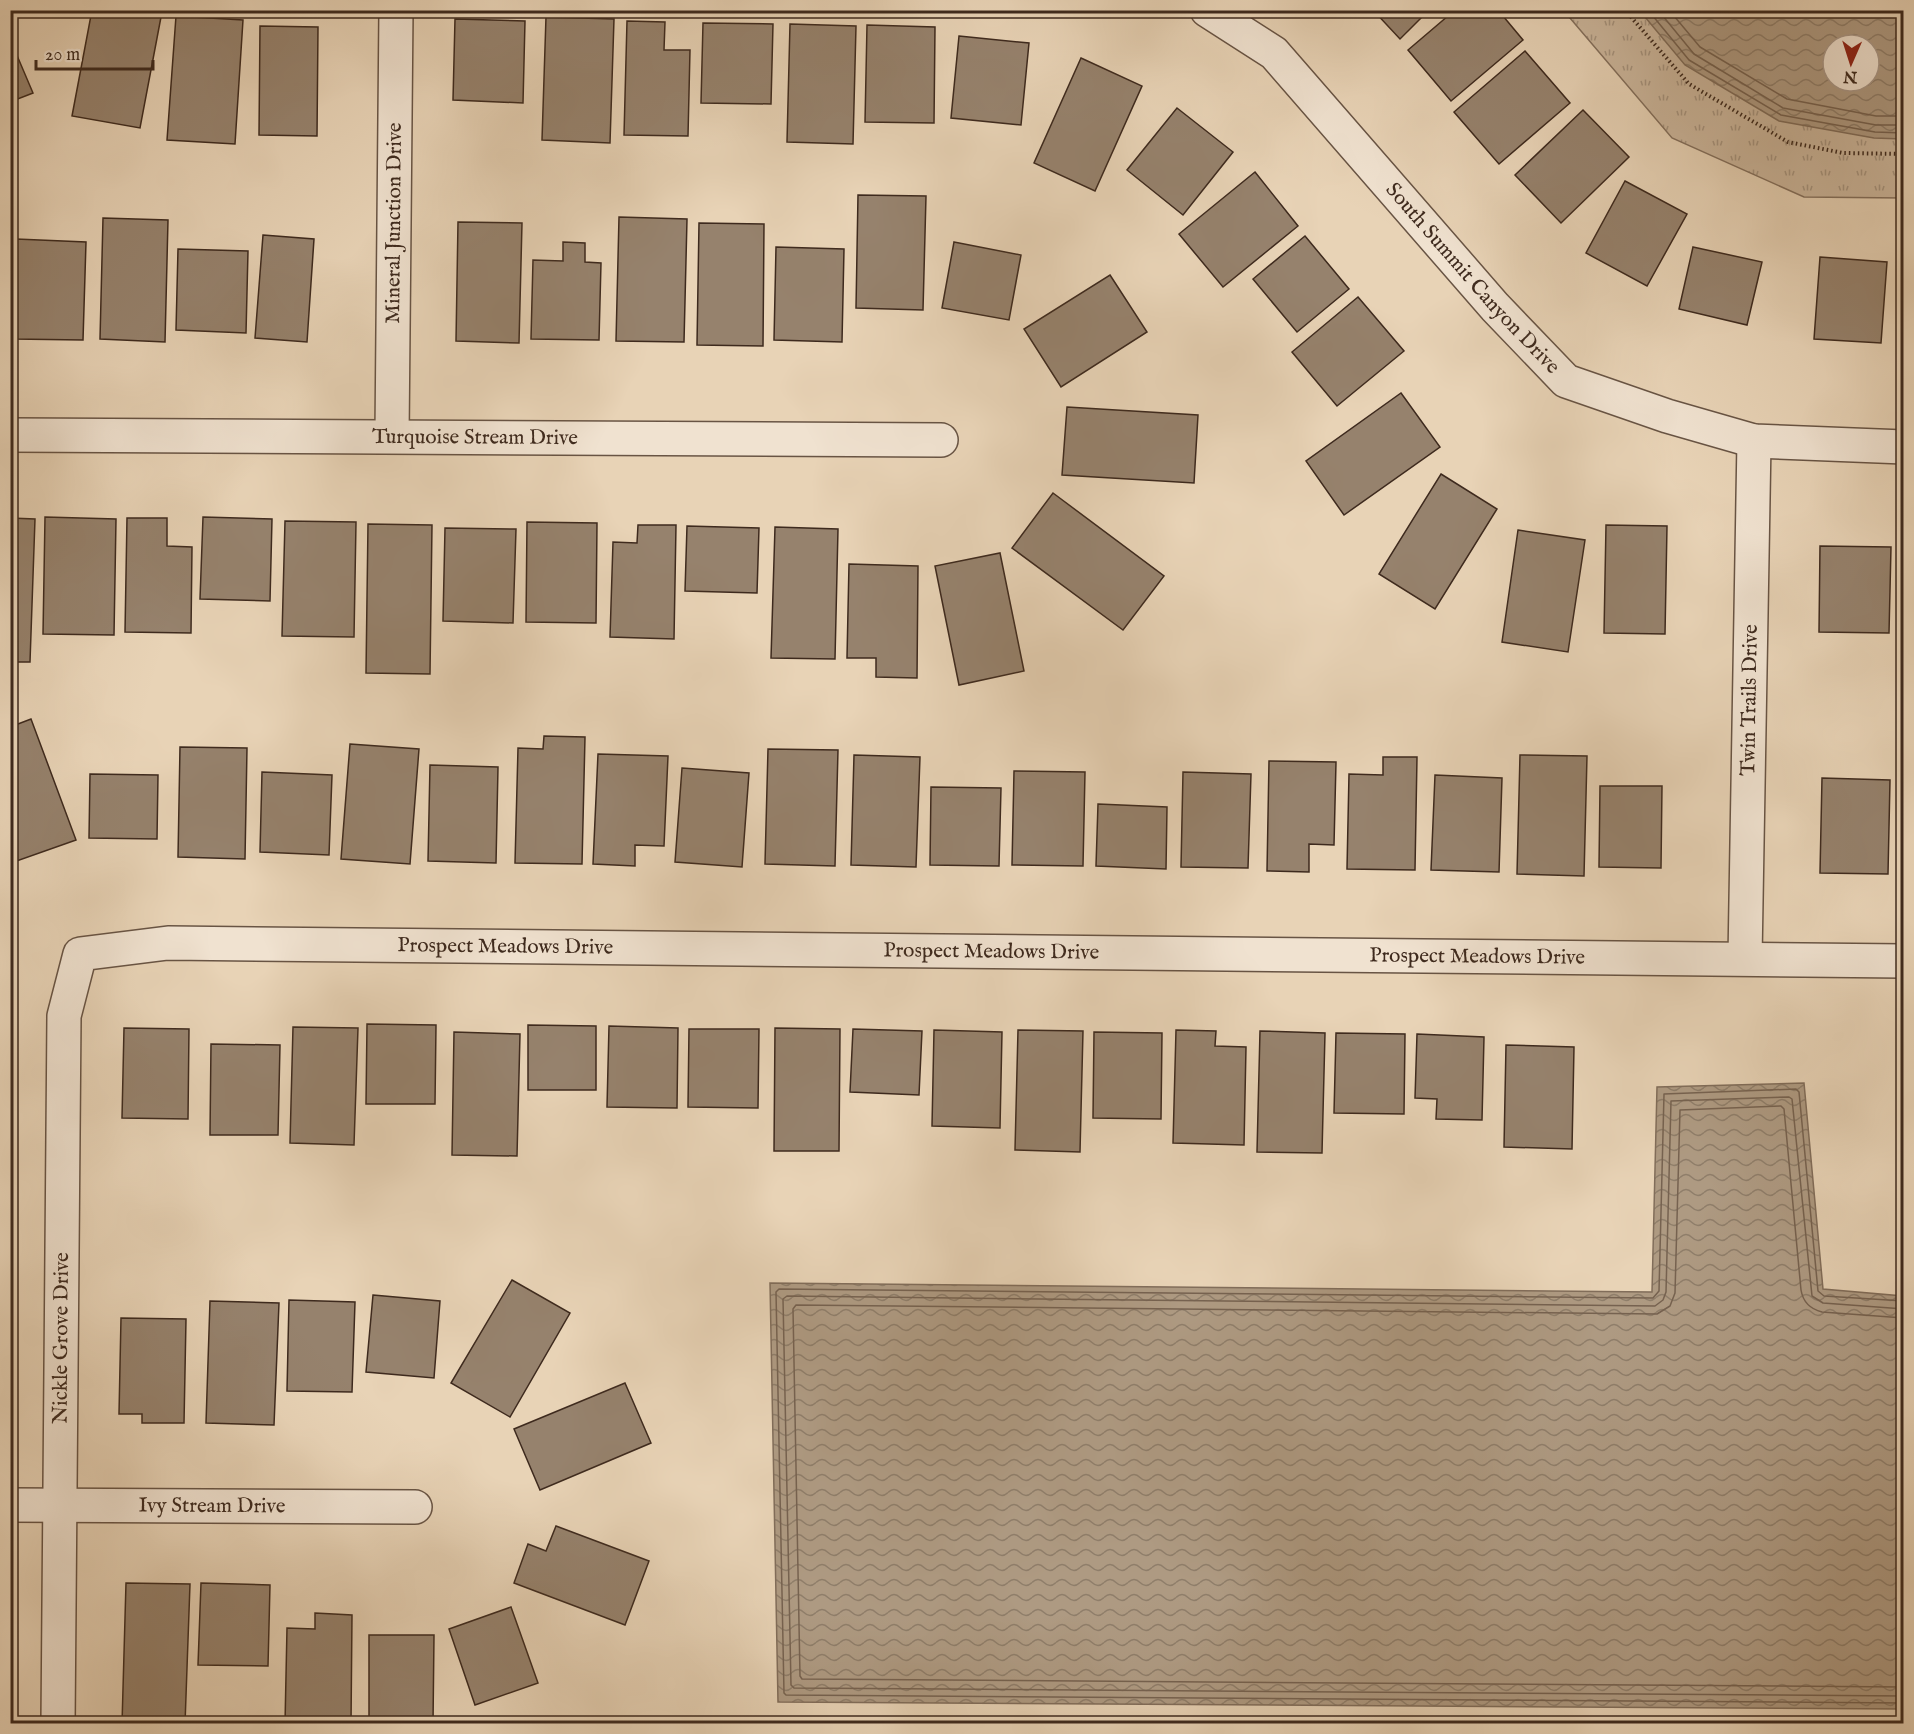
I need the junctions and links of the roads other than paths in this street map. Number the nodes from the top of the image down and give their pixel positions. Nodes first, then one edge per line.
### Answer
1 (396, 10) edge
2 (1207, 10) edge
3 (10, 435) edge
4 (392, 436) junction
5 (941, 440) dead end
6 (1754, 441) junction
7 (1904, 447) edge
8 (80, 954) joint
9 (1745, 958) junction
10 (1904, 961) edge
11 (10, 1505) edge
12 (61, 1505) junction
13 (416, 1507) dead end
14 (58, 1724) edge

1 - 4 street, Mineral Junction Drive
2 - 6 street, South Summit Canyon Drive
3 - 4 street, Turquoise Stream Drive
4 - 5 street, Turquoise Stream Drive
6 - 7 street, South Summit Canyon Drive
6 - 9 street, Twin Trails Drive
8 - 9 street, Prospect Meadows Drive
8 - 12 street, Nickle Grove Drive
9 - 10 street, Prospect Meadows Drive
11 - 12 street, Ivy Stream Drive
12 - 13 street, Ivy Stream Drive
12 - 14 street, Nickle Grove Drive

